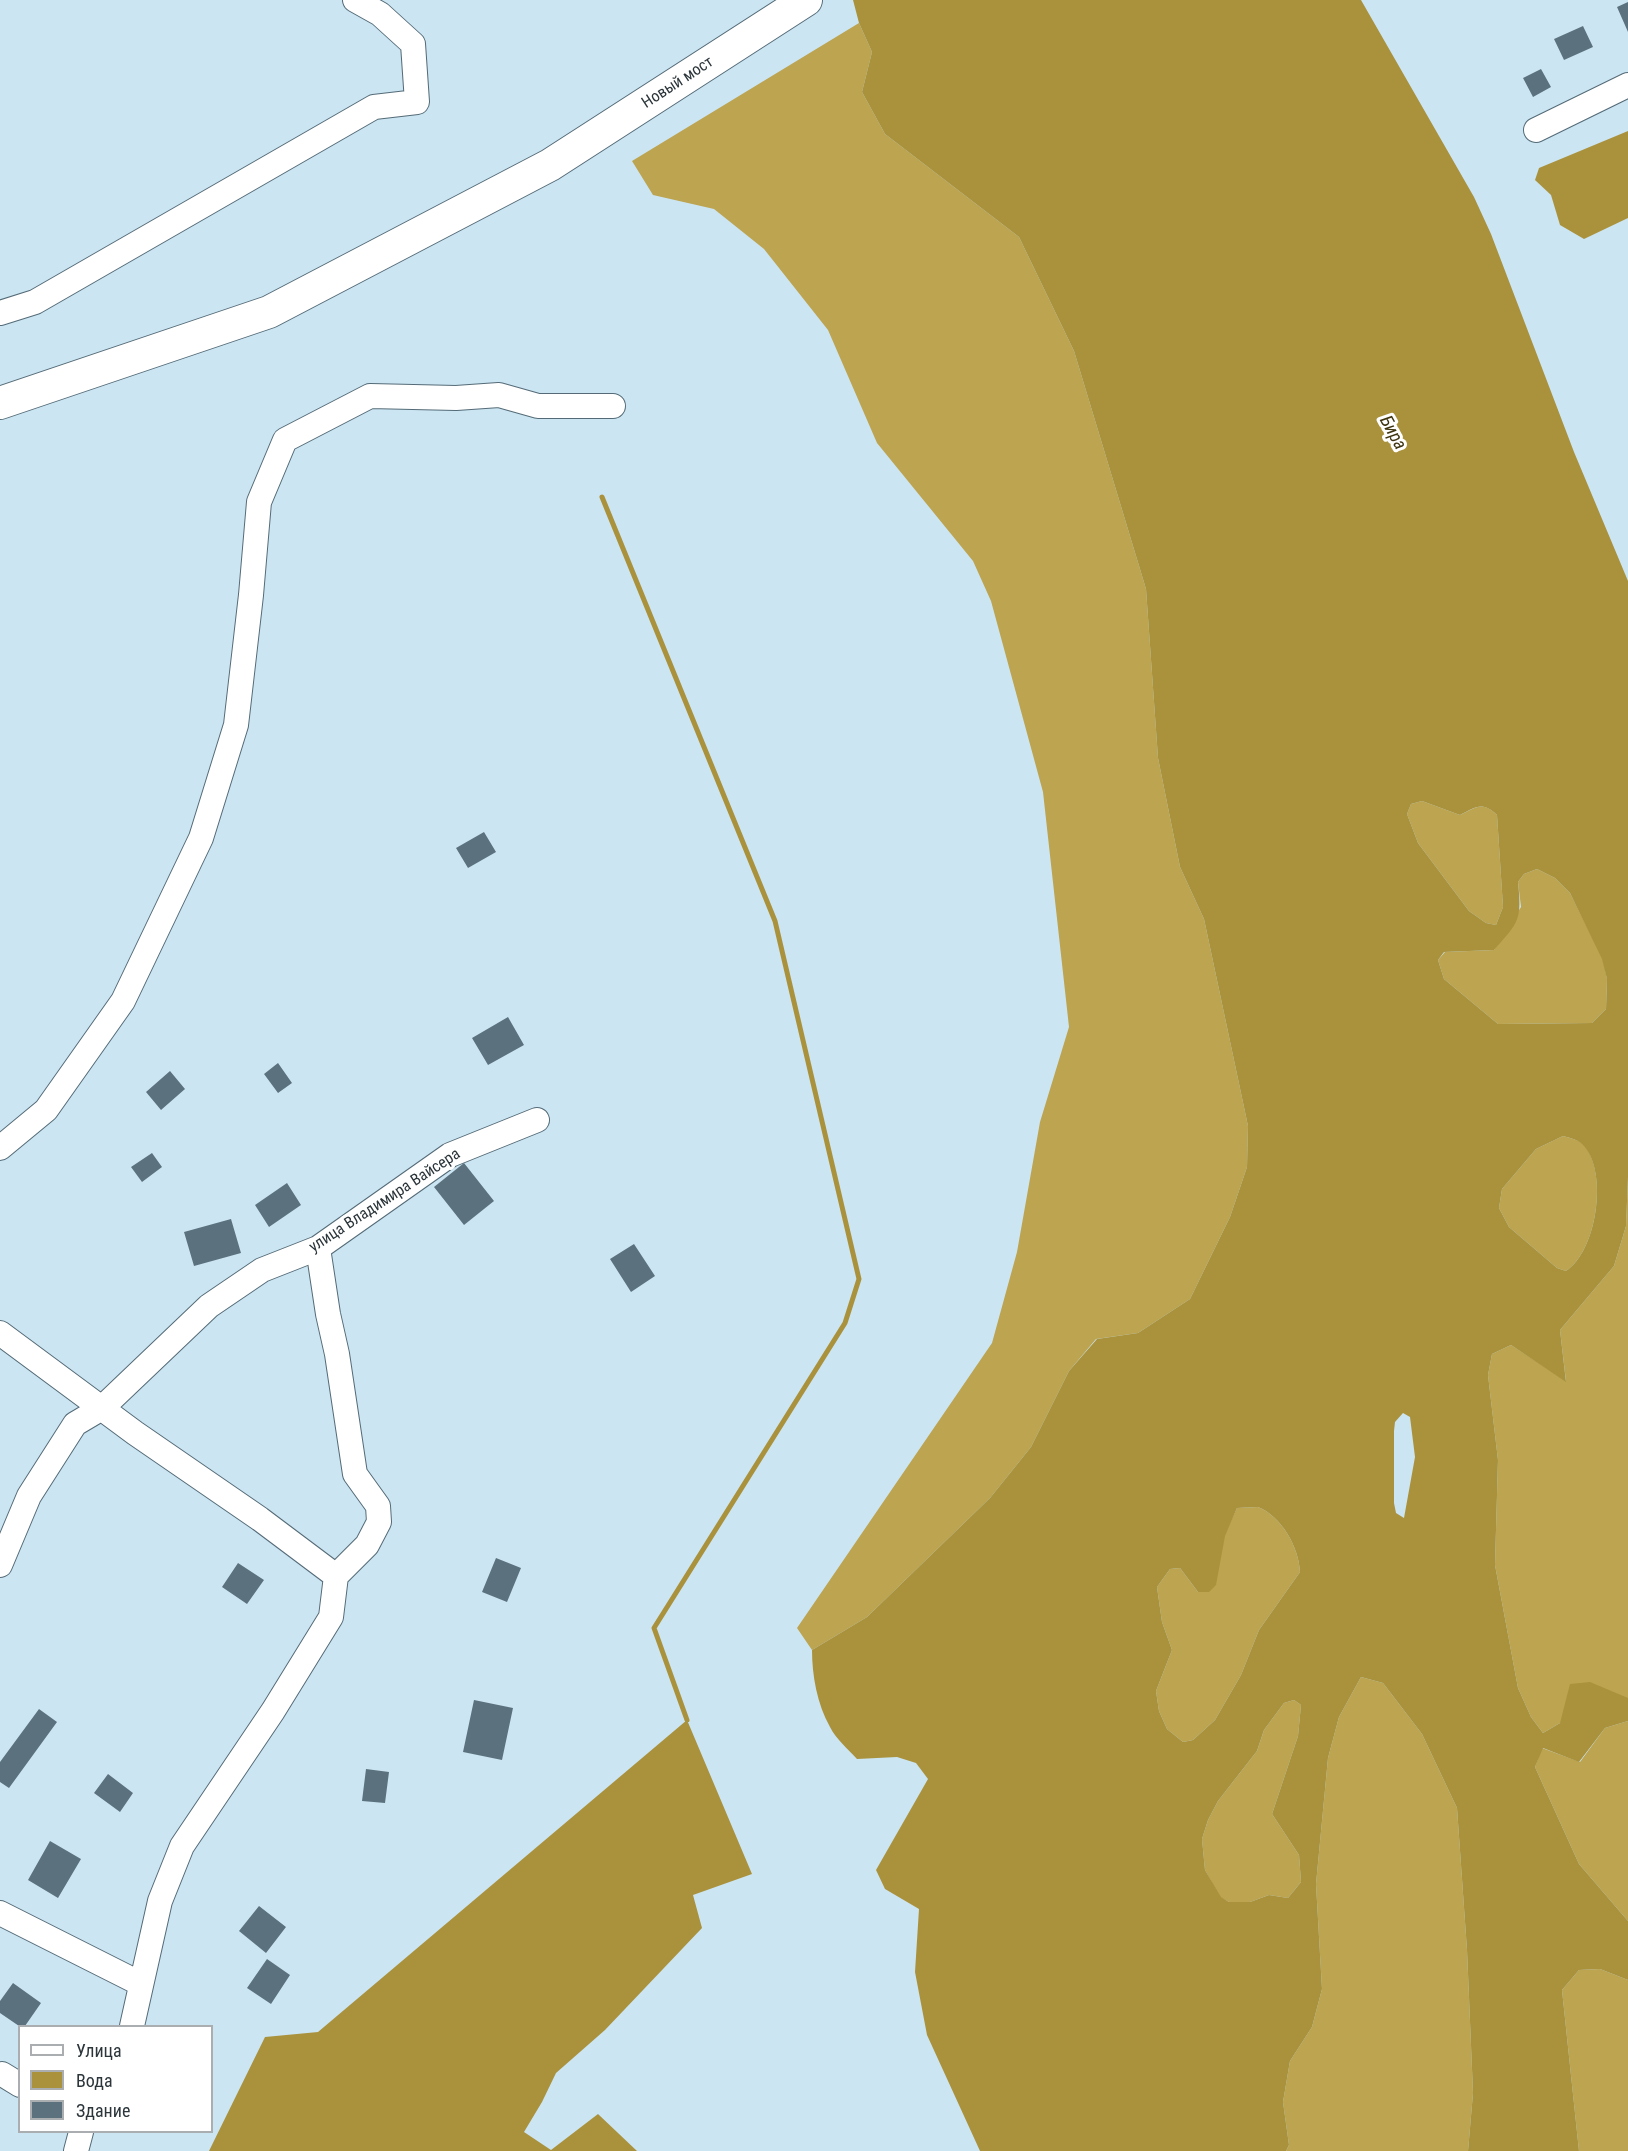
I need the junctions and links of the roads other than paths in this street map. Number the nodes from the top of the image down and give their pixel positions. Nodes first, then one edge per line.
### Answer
1 (355, 0) edge
2 (806, 0) edge
3 (1628, 85) edge
4 (1536, 130) dead end
5 (0, 313) edge
6 (0, 403) edge
7 (613, 406) dead end
8 (537, 1120) dead end
9 (0, 1148) edge
10 (318, 1248) junction
11 (0, 1333) edge
12 (102, 1408) junction
13 (0, 1565) edge
14 (336, 1576) junction
15 (0, 1913) edge
16 (141, 1984) junction
17 (132, 2025) edge
18 (81, 2133) edge
19 (76, 2151) edge

1 - 5 street
2 - 6 main road, Новый мост
3 - 4 street
7 - 9 street
8 - 10 street, улица Владимира Вайсера
10 - 12 street, улица Владимира Вайсера
10 - 14 street
11 - 12 street
12 - 13 street, улица Владимира Вайсера
12 - 14 street
14 - 16 street
15 - 16 street
16 - 17 street
18 - 19 street

